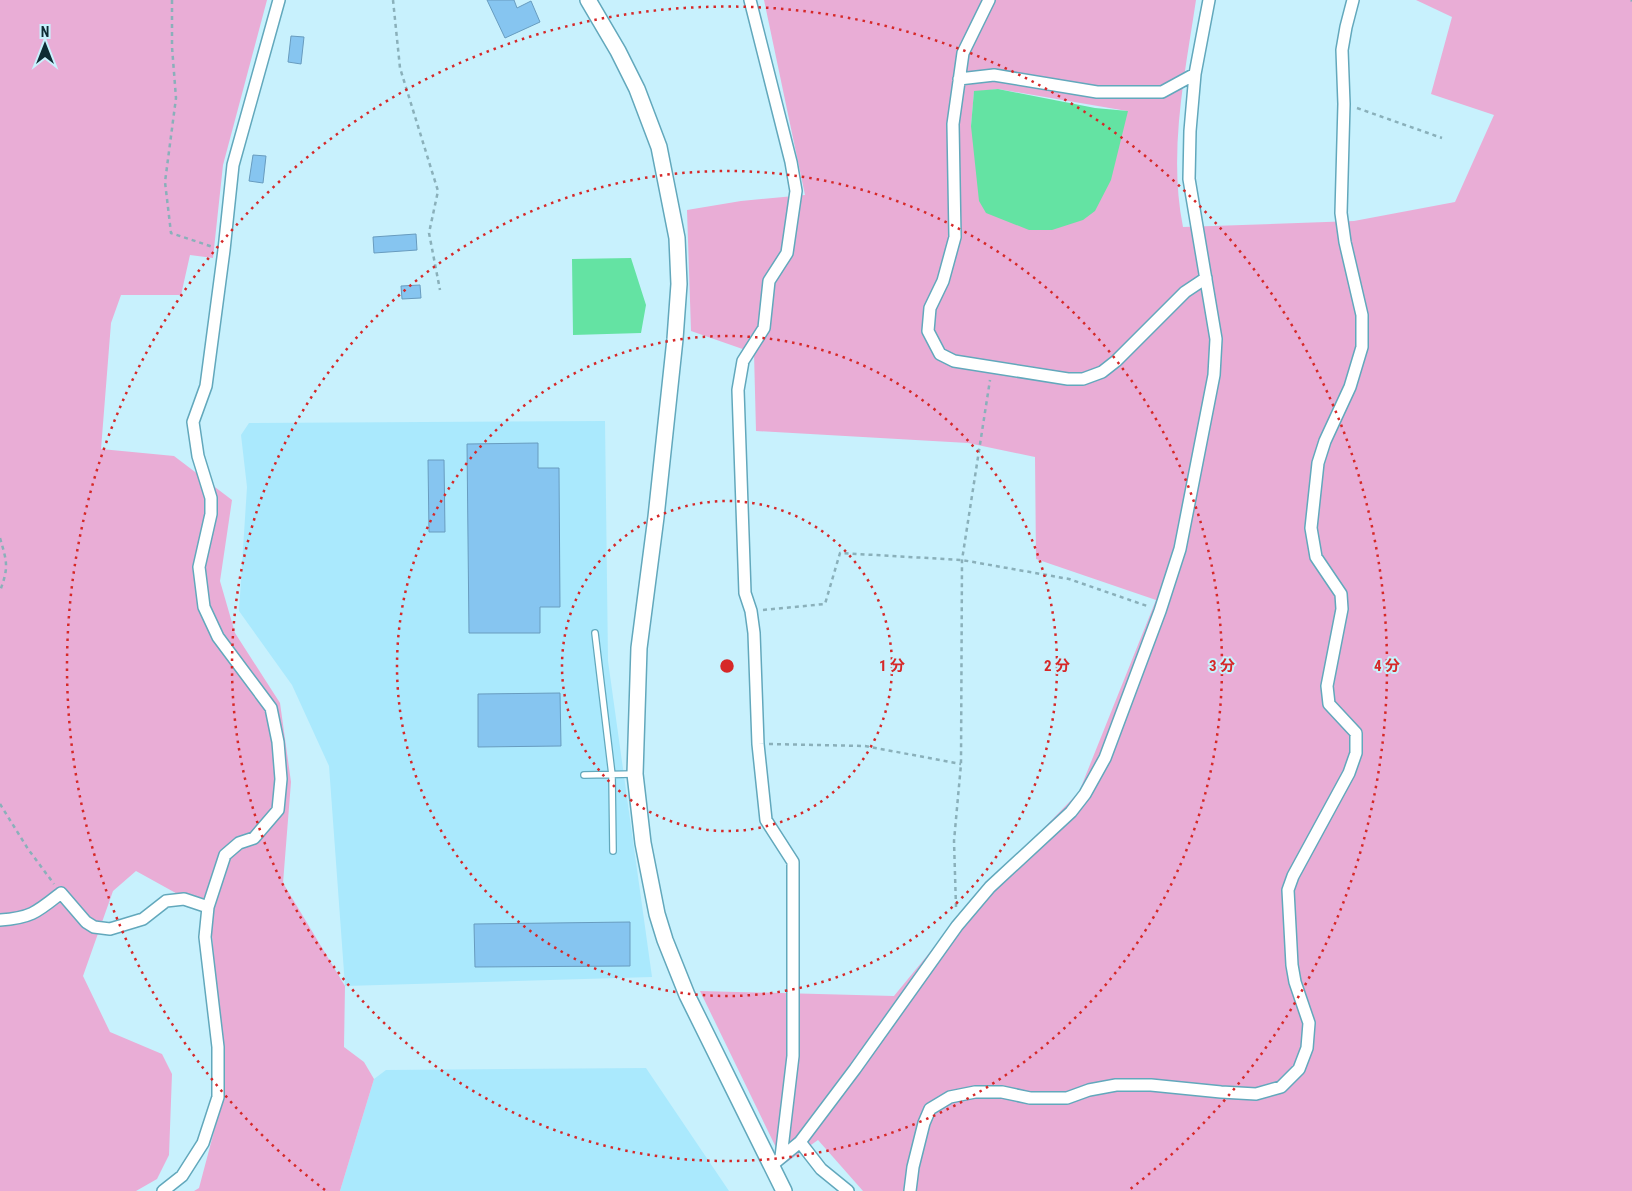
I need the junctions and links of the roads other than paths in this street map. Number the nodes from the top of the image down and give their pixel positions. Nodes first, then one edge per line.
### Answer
1 (279, 0) edge
2 (588, 0) edge
3 (750, 0) edge
4 (989, 0) edge
5 (1209, 0) edge
6 (1354, 0) edge
7 (1196, 74) junction
8 (959, 79) junction
9 (1206, 278) junction
10 (595, 633) dead end
11 (635, 774) junction
12 (584, 775) dead end
13 (612, 775) junction
14 (613, 851) dead end
15 (208, 907) junction
16 (0, 920) edge
17 (800, 1142) junction
18 (776, 1161) junction
19 (163, 1191) edge
20 (784, 1191) edge
21 (848, 1191) edge
22 (910, 1191) edge

1 - 15 street
2 - 11 street
3 - 18 street
4 - 8 street
5 - 7 street
6 - 22 street
7 - 8 street
7 - 9 street
8 - 9 street
9 - 17 street
10 - 13 lane
11 - 13 lane
11 - 18 street
12 - 13 lane
13 - 14 lane
15 - 16 street
15 - 19 street
17 - 18 street
17 - 21 street
18 - 20 street

